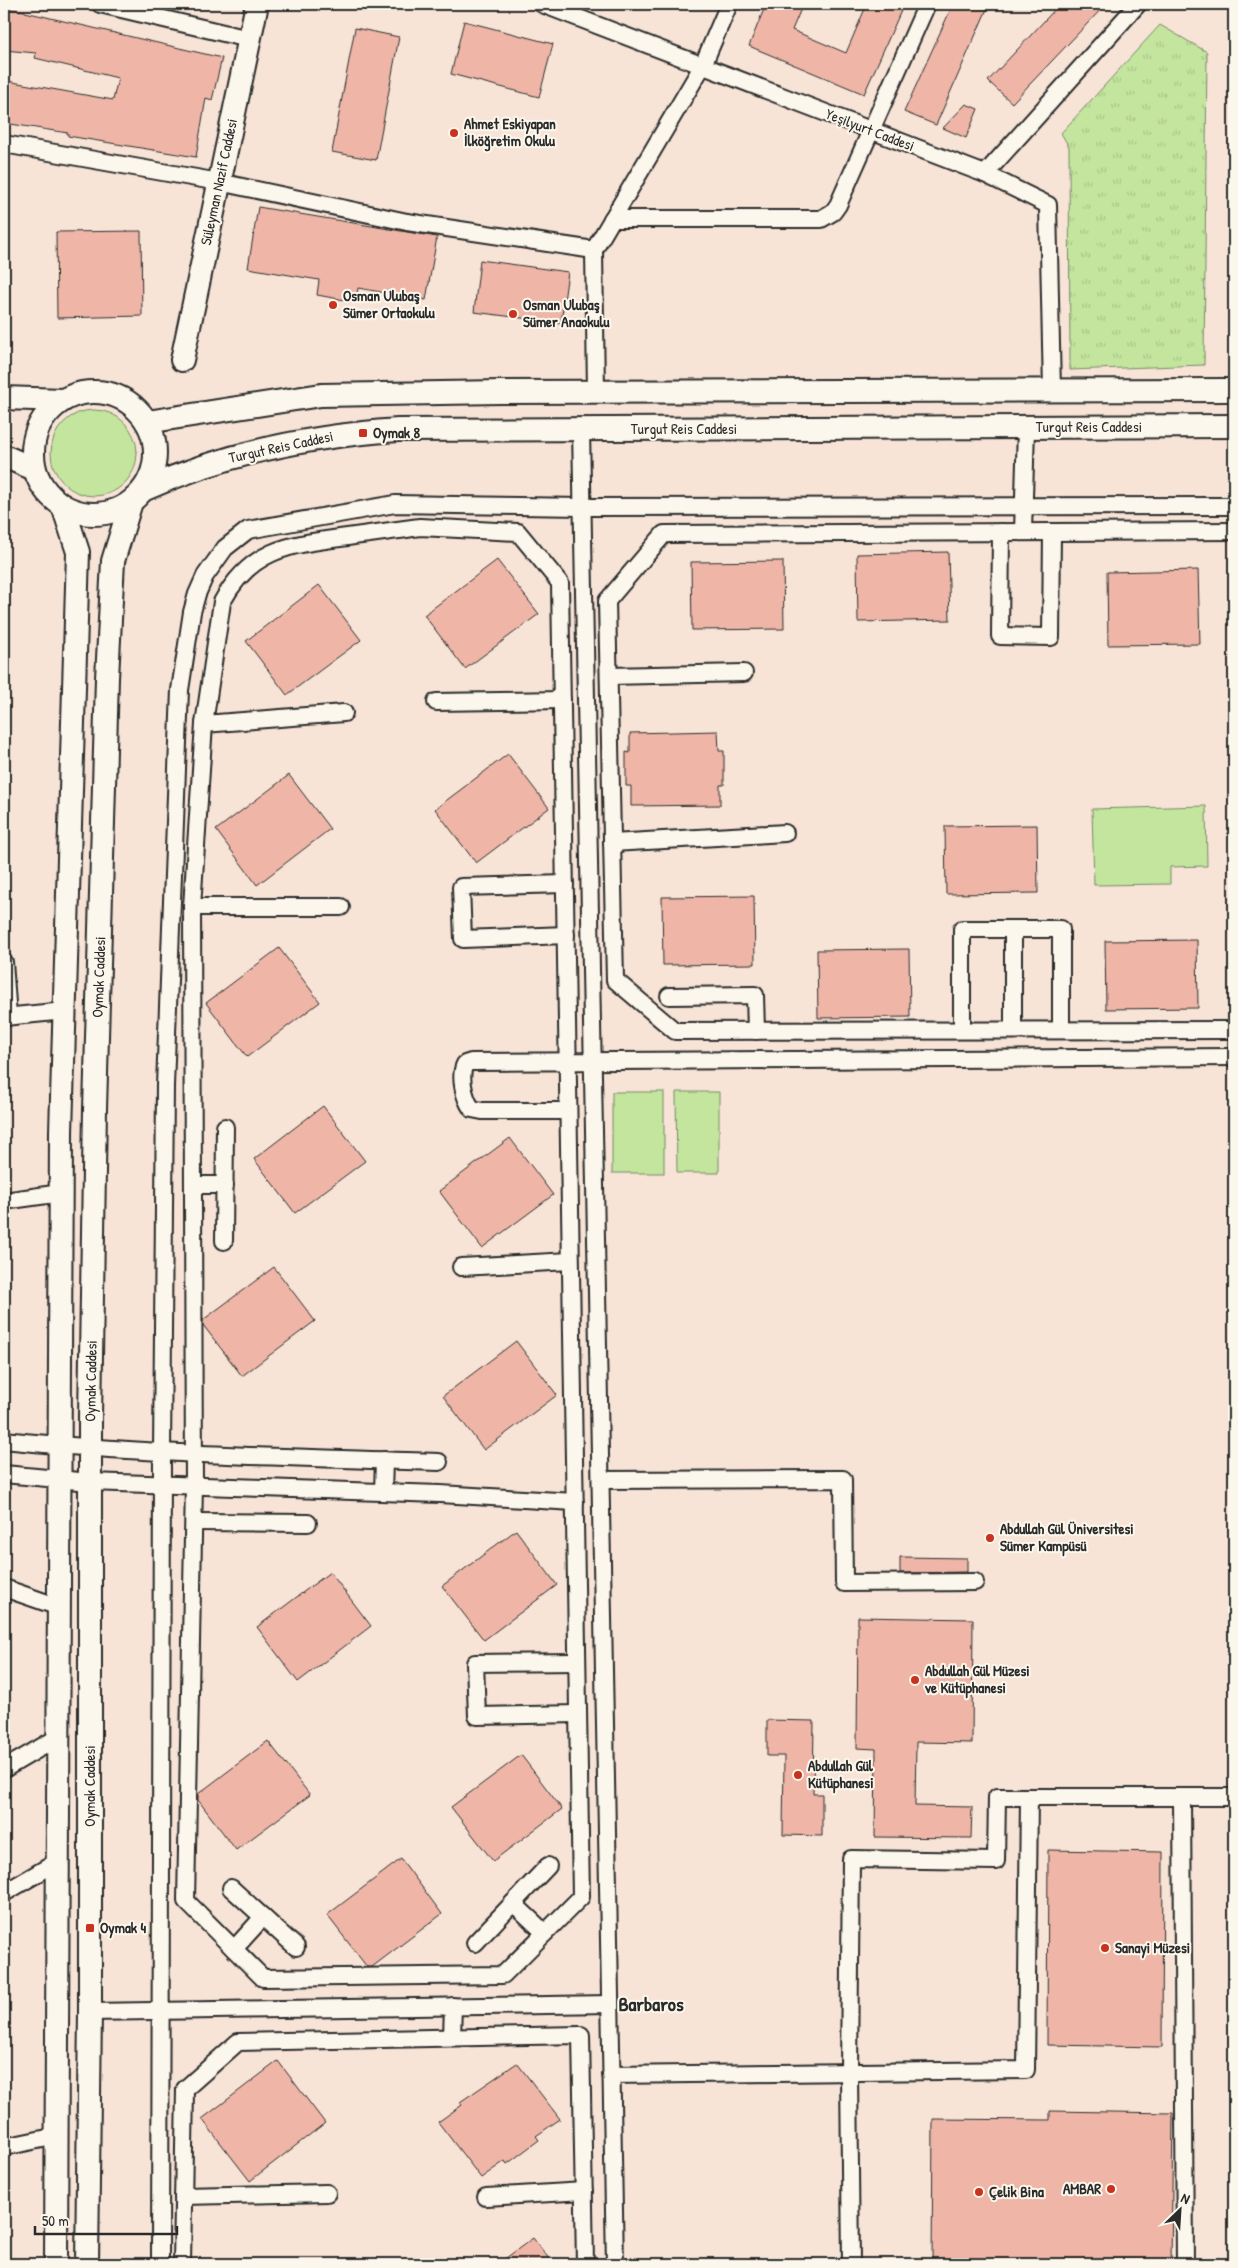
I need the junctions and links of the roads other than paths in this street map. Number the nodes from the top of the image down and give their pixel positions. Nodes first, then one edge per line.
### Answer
1 (100, 4) edge
2 (257, 4) edge
3 (542, 4) edge
4 (729, 4) edge
5 (927, 4) edge
6 (1138, 4) edge
7 (249, 39) junction
8 (703, 65) junction
9 (872, 130) junction
10 (4, 146) edge
11 (985, 174) junction
12 (219, 182) junction
13 (612, 219) junction
14 (594, 250) junction
15 (182, 360) dead end
16 (1234, 390) edge
17 (1052, 391) junction
18 (596, 392) junction
19 (4, 398) edge
20 (63, 400) junction
21 (147, 422) junction
22 (1234, 426) edge
23 (1026, 427) junction
24 (582, 429) junction
25 (4, 456) edge
26 (34, 469) junction
27 (137, 496) junction
28 (63, 506) junction
29 (1234, 506) edge
30 (583, 507) junction
31 (1024, 507) junction
32 (1234, 531) edge
33 (1001, 532) junction
34 (1023, 532) junction
35 (1052, 532) junction
36 (744, 673) dead end
37 (609, 676) junction
38 (562, 700) junction
39 (436, 702) dead end
40 (344, 713) dead end
41 (204, 724) junction
42 (785, 833) dead end
43 (612, 843) junction
44 (565, 884) junction
45 (192, 907) junction
46 (342, 907) dead end
47 (1013, 930) junction
48 (566, 935) junction
49 (4, 962) edge
50 (669, 996) dead end
51 (65, 1012) junction
52 (6, 1017) edge
53 (962, 1030) junction
54 (1013, 1030) junction
55 (1061, 1030) junction
56 (1234, 1030) edge
57 (756, 1031) junction
58 (1234, 1057) edge
59 (566, 1060) junction
60 (593, 1062) junction
61 (568, 1111) junction
62 (225, 1127) dead end
63 (193, 1185) junction
64 (225, 1185) junction
65 (61, 1193) junction
66 (4, 1201) edge
67 (224, 1241) dead end
68 (570, 1261) junction
69 (461, 1268) dead end
70 (4, 1440) edge
71 (60, 1446) junction
72 (90, 1449) junction
73 (162, 1453) junction
74 (194, 1454) junction
75 (384, 1460) junction
76 (439, 1462) dead end
77 (4, 1474) edge
78 (60, 1480) junction
79 (601, 1480) junction
80 (90, 1482) junction
81 (162, 1484) junction
82 (194, 1485) junction
83 (383, 1492) junction
84 (575, 1502) junction
85 (194, 1522) junction
86 (308, 1523) dead end
87 (975, 1582) dead end
88 (4, 1588) edge
89 (58, 1607) junction
90 (577, 1662) junction
91 (578, 1714) junction
92 (57, 1738) junction
93 (4, 1769) edge
94 (1029, 1797) junction
95 (1182, 1797) junction
96 (1234, 1797) edge
97 (57, 1862) junction
98 (548, 1866) dead end
99 (231, 1888) dead end
100 (4, 1893) edge
101 (513, 1903) junction
102 (263, 1917) junction
103 (545, 1933) junction
104 (475, 1943) dead end
105 (296, 1947) dead end
106 (234, 1949) junction
107 (610, 2004) junction
108 (453, 2006) junction
109 (161, 2011) junction
110 (90, 2012) junction
111 (452, 2037) junction
112 (849, 2072) junction
113 (611, 2075) junction
114 (57, 2136) junction
115 (4, 2147) edge
116 (584, 2191) junction
117 (328, 2193) dead end
118 (183, 2196) junction
119 (486, 2197) dead end
120 (182, 2226) junction
121 (160, 2227) junction
122 (56, 2264) edge
123 (87, 2264) edge
124 (160, 2264) edge
125 (182, 2264) edge
126 (585, 2264) edge
127 (615, 2264) edge
128 (851, 2264) edge
129 (1185, 2264) edge

1 - 7 street
2 - 7 street, Süleyman Nazif Caddesi
3 - 8 street, Yeşilyurt Caddesi
4 - 8 street
5 - 9 street
6 - 11 street
7 - 12 street, Süleyman Nazif Caddesi
8 - 9 street, Yeşilyurt Caddesi
8 - 13 street
9 - 11 street, Yeşilyurt Caddesi
9 - 13 street
10 - 12 street
11 - 17 street, Yeşilyurt Caddesi
12 - 14 street
12 - 15 street, Süleyman Nazif Caddesi
13 - 14 street
14 - 18 street
16 - 17 street
17 - 18 street
18 - 21 street
19 - 20 street
20 - 21 street
20 - 26 street
21 - 27 street
22 - 23 street, Turgut Reis Caddesi
23 - 24 street, Turgut Reis Caddesi
23 - 31 street
24 - 27 street, Turgut Reis Caddesi
24 - 30 street
25 - 26 street
26 - 28 street
27 - 28 street
27 - 72 street, Oymak Caddesi
28 - 51 street, Oymak Caddesi
29 - 31 street
30 - 31 street
30 - 60 street
30 - 73 street
31 - 34 street
32 - 35 street
33 - 34 street
33 - 35 street
33 - 37 street
34 - 35 street
36 - 37 street
37 - 43 street
38 - 39 street
38 - 41 street
38 - 44 street
40 - 41 street
41 - 45 street
42 - 43 street
43 - 57 street
44 - 48 street
44 - 48 street
45 - 46 street
45 - 63 street
47 - 53 street
47 - 54 street
47 - 55 street
48 - 59 street
49 - 52 street
50 - 57 street
51 - 52 street
51 - 65 street, Oymak Caddesi
53 - 54 street
53 - 57 street
54 - 55 street
55 - 56 street
58 - 60 street
59 - 60 street
59 - 61 street
59 - 61 street
60 - 79 street
61 - 68 street
62 - 64 street
63 - 64 street
63 - 74 street
64 - 67 street
65 - 66 street
65 - 71 street, Oymak Caddesi
68 - 69 street
68 - 84 street
70 - 71 street
71 - 72 street
71 - 78 street, Oymak Caddesi
72 - 73 street
72 - 80 street, Oymak Caddesi
73 - 74 street
73 - 81 street
74 - 75 street
74 - 82 street
75 - 76 street
75 - 83 street
77 - 78 street
78 - 80 street
78 - 89 street, Oymak Caddesi
79 - 87 street
79 - 107 street
80 - 81 street
80 - 110 street, Oymak Caddesi
81 - 82 street
81 - 109 street
82 - 83 street
82 - 85 street
83 - 84 street
84 - 90 street
85 - 86 street
85 - 106 street
88 - 89 street
89 - 92 street, Oymak Caddesi
90 - 91 street
90 - 91 street
91 - 103 street
92 - 93 street
92 - 97 street, Oymak Caddesi
94 - 95 street
94 - 112 street
94 - 112 street
95 - 96 street
95 - 129 street
97 - 100 street
97 - 114 street, Oymak Caddesi
98 - 101 street
99 - 102 street
101 - 103 street
101 - 104 street
102 - 105 street
102 - 106 street
103 - 106 street
107 - 108 street
107 - 113 street
108 - 109 street
108 - 111 street
109 - 110 street
109 - 121 street
110 - 123 street, Oymak Caddesi
111 - 116 street
111 - 118 street
112 - 113 street
112 - 128 street
113 - 127 street
114 - 115 street
114 - 122 street, Oymak Caddesi
116 - 119 street
116 - 126 street
117 - 118 street
118 - 120 street
120 - 121 street
120 - 125 street
121 - 124 street

